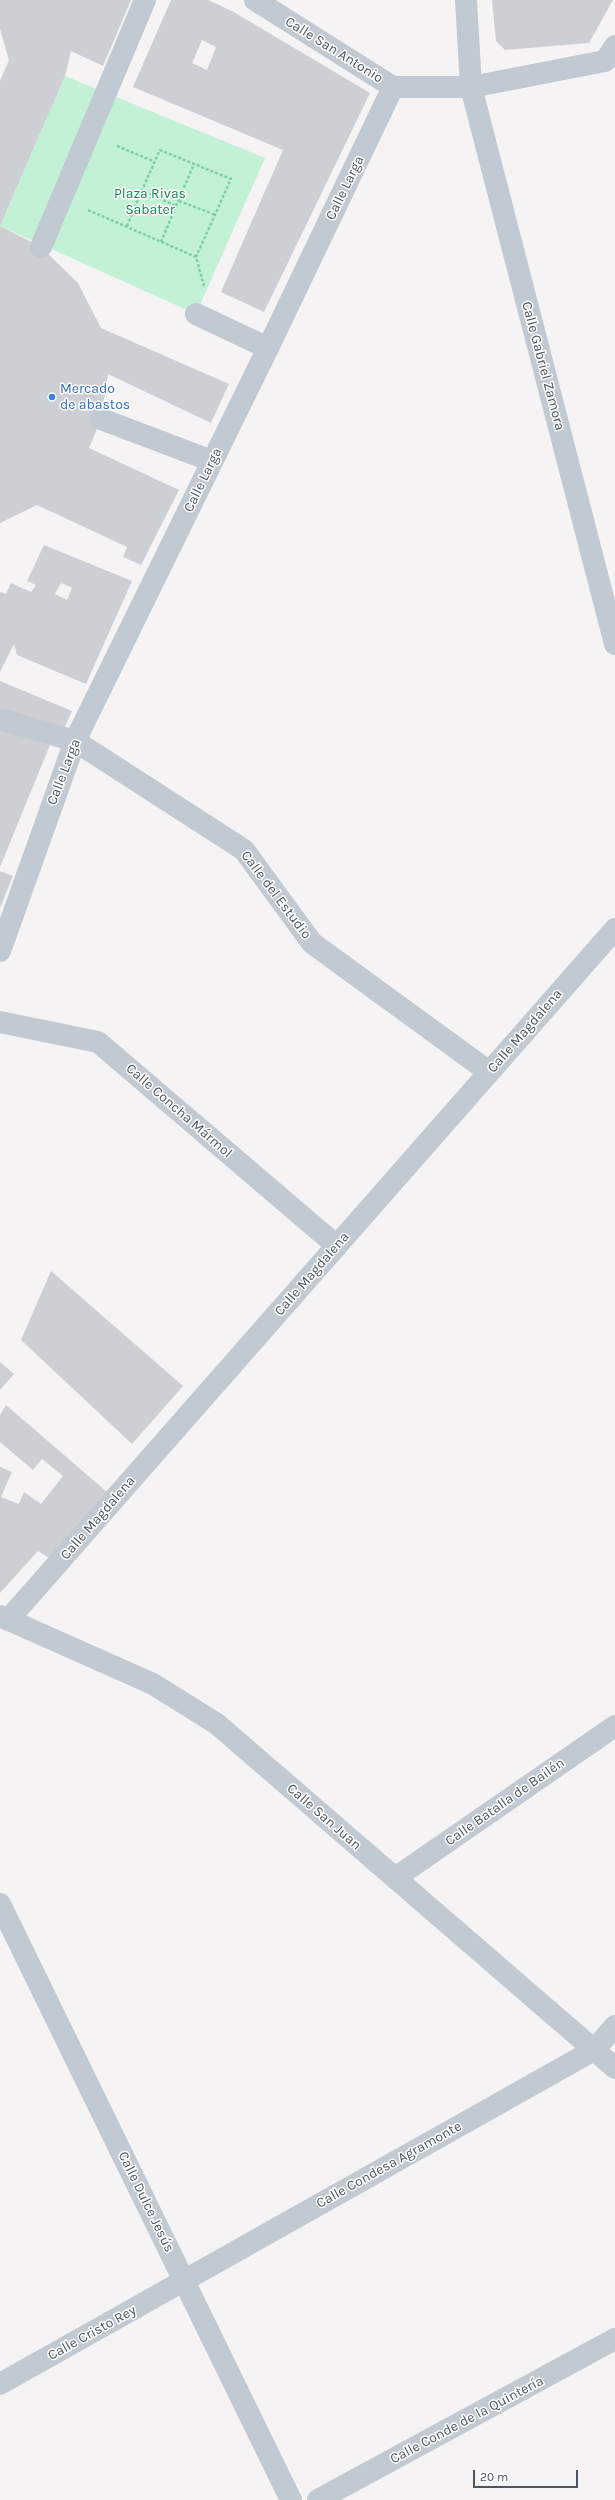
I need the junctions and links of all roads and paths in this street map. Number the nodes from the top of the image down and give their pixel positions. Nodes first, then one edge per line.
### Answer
1 (145, 0) edge
2 (255, 0) edge
3 (466, 0) edge
4 (615, 46) edge
5 (393, 87) junction
6 (471, 88) junction
7 (194, 164) junction
8 (142, 190) junction
9 (179, 201) junction
10 (176, 206) junction
11 (216, 215) junction
12 (122, 224) dead end
13 (127, 226) junction
14 (161, 242) junction
15 (41, 246) dead end
16 (196, 314) dead end
17 (268, 348) junction
18 (101, 419) dead end
19 (212, 461) junction
20 (615, 644) edge
21 (0, 719) edge
22 (75, 741) junction
23 (615, 929) edge
24 (0, 951) edge
25 (0, 1022) edge
26 (489, 1072) junction
27 (337, 1246) junction
28 (4, 1618) edge
29 (615, 1726) edge
30 (395, 1878) junction
31 (0, 1904) edge
32 (615, 2026) edge
33 (594, 2050) junction
34 (615, 2068) edge
35 (184, 2281) junction
36 (615, 2339) edge
37 (0, 2384) edge
38 (291, 2500) edge
39 (318, 2500) edge

1 - 15 street
2 - 5 street, Calle San Antonio
3 - 6 street, Calle Gabriel Zamora
4 - 6 street
5 - 6 street
5 - 17 street, Calle Larga
6 - 20 street, Calle Gabriel Zamora
7 - 8 path
7 - 9 path
7 - 11 path
8 - 10 path
8 - 13 path
9 - 10 path
9 - 11 path
10 - 14 path
11 - 14 path
12 - 13 path
13 - 14 path
16 - 17 street
17 - 19 street, Calle Larga
18 - 19 street
19 - 22 street, Calle Larga
21 - 22 street, Calle del Estudio
22 - 24 street, Calle Larga
22 - 26 street, Calle del Estudio
23 - 26 street, Calle Magdalena
25 - 27 street, Calle Concha Mármol
26 - 27 street, Calle Magdalena
27 - 28 street, Calle Magdalena
28 - 30 street, Calle San Juan
29 - 30 street, Calle Batalla de Bailén
30 - 33 street, Calle San Juan
31 - 35 street, Calle Dulce Jesús
32 - 33 street, Calle Condesa Agramonte
33 - 34 street, Calle San Juan
33 - 35 street, Calle Condesa Agramonte
35 - 37 street, Calle Cristo Rey
35 - 38 street, Calle Dulce Jesús
36 - 39 street, Calle Conde de la Quintería

